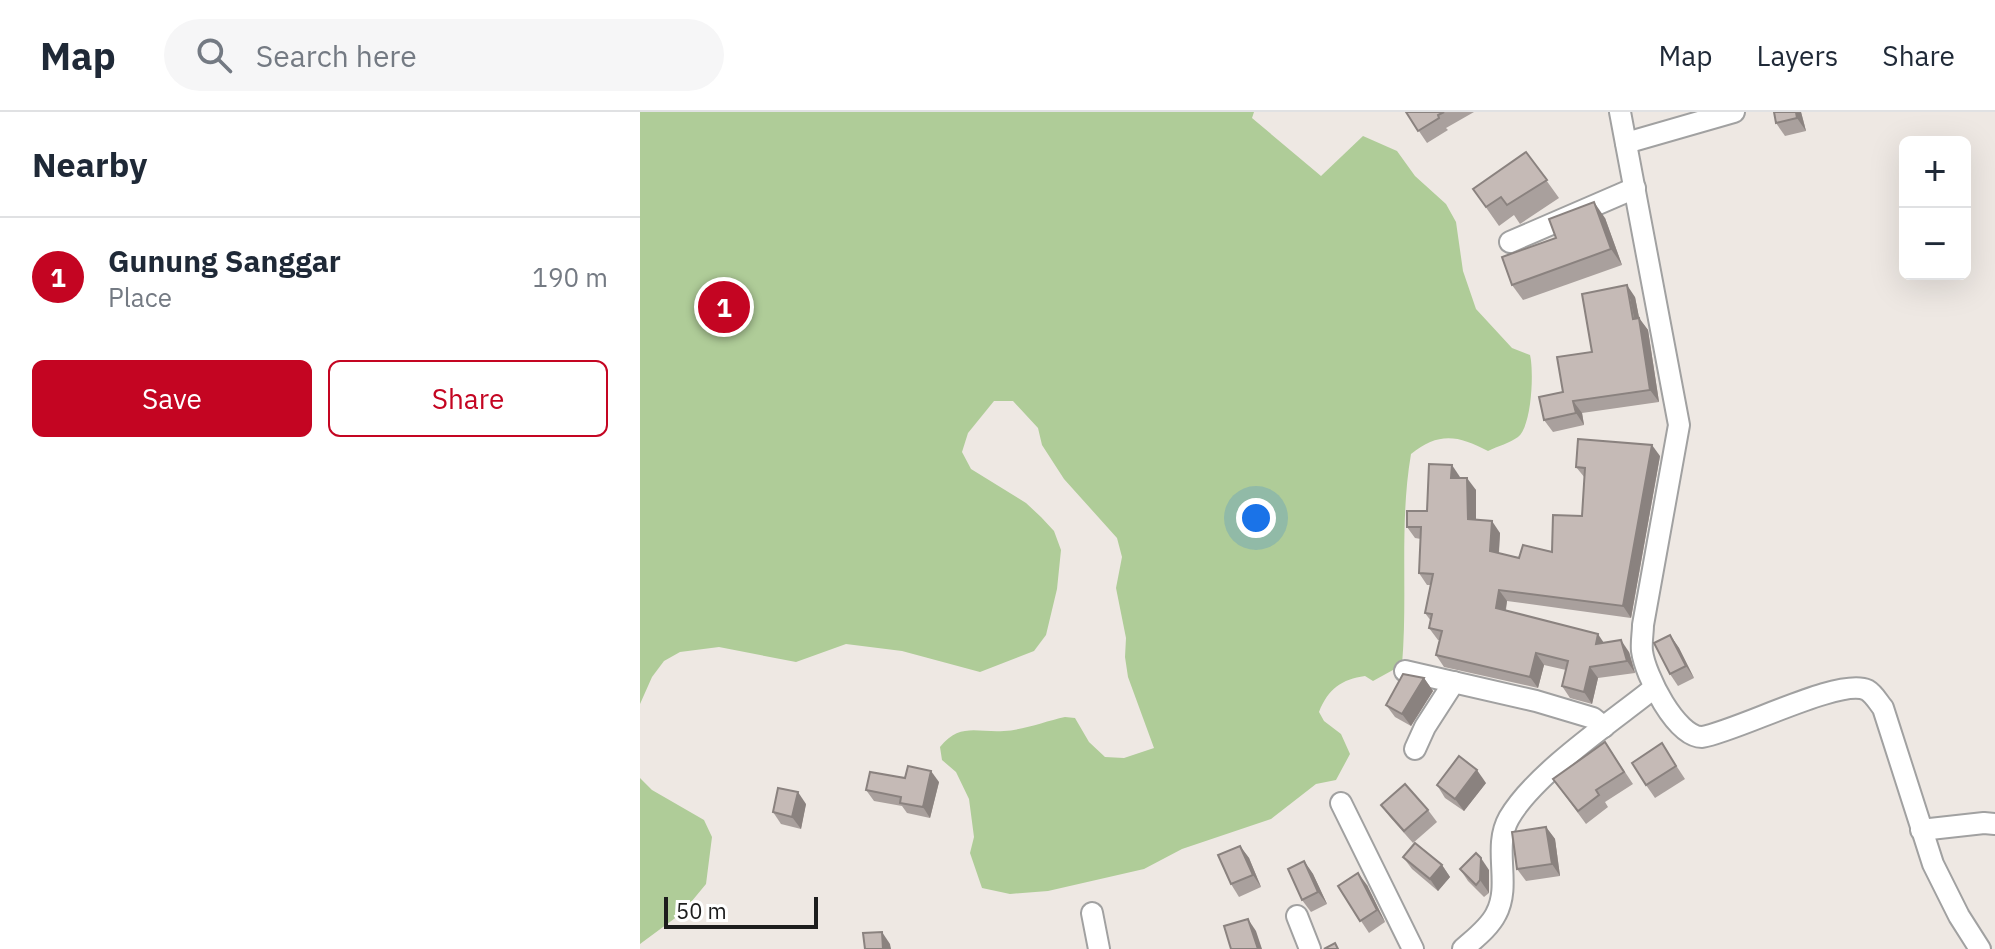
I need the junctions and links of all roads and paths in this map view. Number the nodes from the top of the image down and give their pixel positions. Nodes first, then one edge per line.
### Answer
1 (1620, 112) edge
2 (1734, 112) edge
3 (1626, 143) junction
4 (1635, 188) junction
5 (1510, 242) dead end
6 (1405, 671) edge
7 (1454, 682) junction
8 (1654, 688) junction
9 (1604, 727) junction
10 (1415, 749) dead end
11 (1341, 803) dead end
12 (1995, 824) edge
13 (1921, 830) junction
14 (1092, 913) dead end
15 (1297, 916) dead end
16 (1099, 949) edge
17 (1310, 949) edge
18 (1413, 949) edge
19 (1463, 949) edge
20 (1980, 949) edge

1 - 3 street
2 - 3 street
3 - 4 street
4 - 5 street
4 - 8 street
6 - 7 street
7 - 9 street
7 - 10 street
8 - 9 street
8 - 13 street
9 - 19 street
11 - 18 street
12 - 13 street
13 - 20 street
14 - 16 street
15 - 17 street

